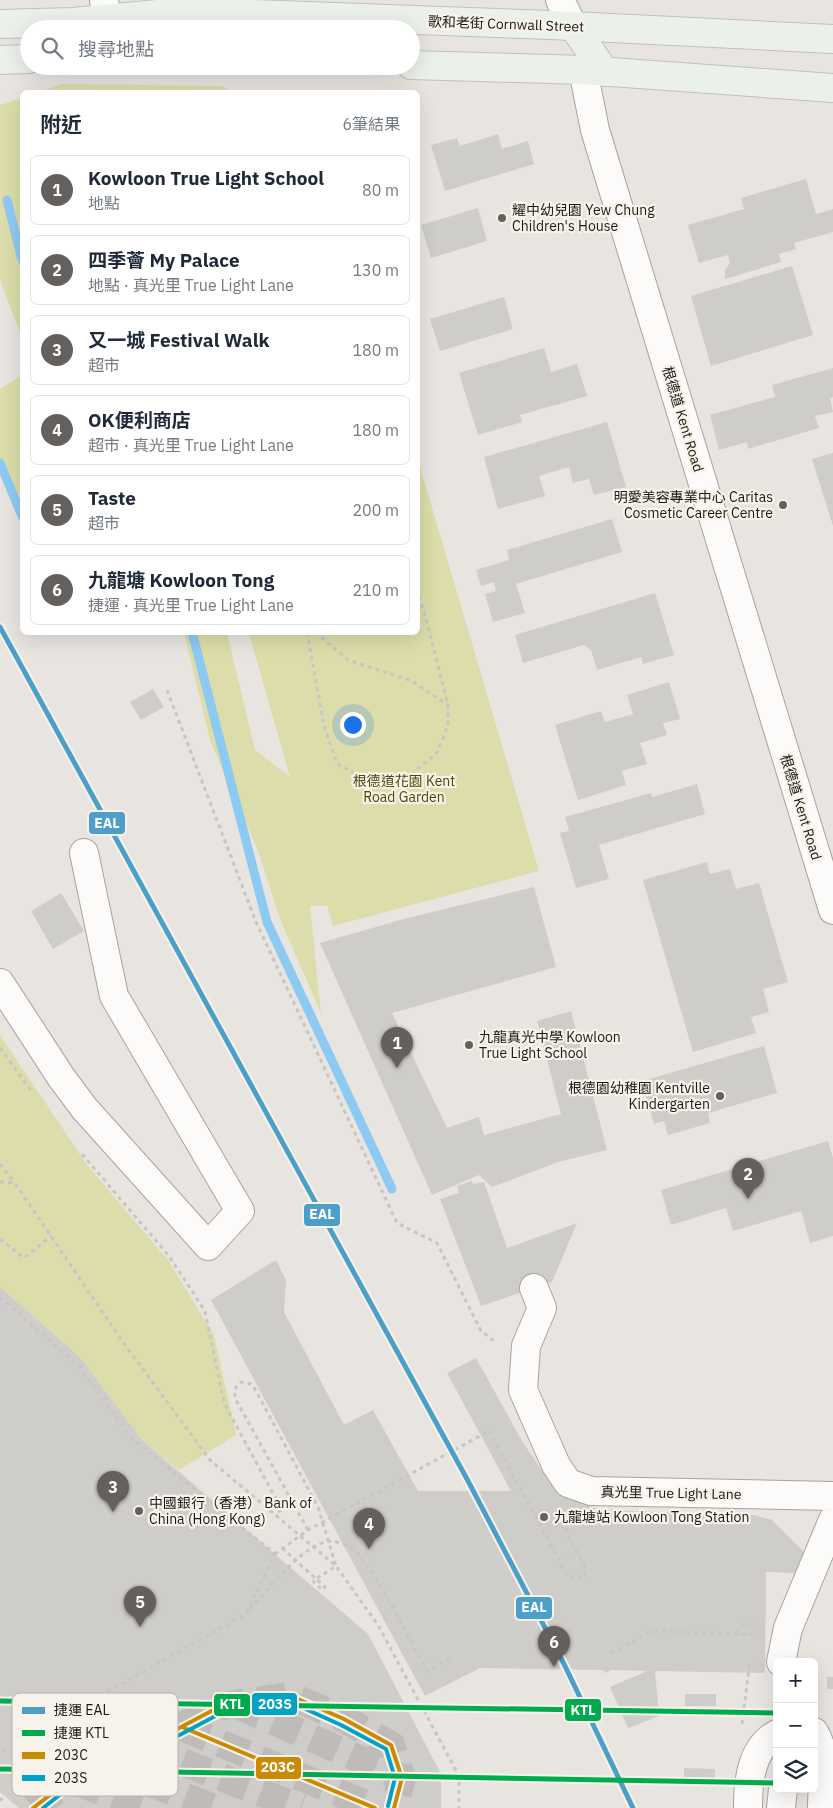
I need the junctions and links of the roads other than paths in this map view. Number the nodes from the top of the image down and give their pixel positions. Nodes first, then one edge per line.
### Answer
1 (107, 16) edge
2 (561, 17) edge
3 (84, 20) edge
4 (20, 23) edge
5 (0, 24) edge
6 (833, 39) edge
7 (20, 59) edge
8 (0, 60) edge
9 (420, 65) edge
10 (594, 71) junction
11 (833, 88) edge
12 (84, 853) dead end
13 (833, 910) edge
14 (0, 983) edge
15 (534, 1288) dead end
16 (833, 1496) edge
17 (833, 1520) edge
18 (782, 1658) edge
19 (818, 1728) edge
20 (833, 1729) edge
21 (773, 1736) edge
22 (818, 1738) edge
23 (783, 1793) edge
24 (748, 1808) edge
25 (781, 1808) edge
26 (822, 1808) edge

1 - 2 main road, 歌和老街 Cornwall Street
1 - 3 main road, 歌和老街 Cornwall Street
2 - 6 main road, 歌和老街 Cornwall Street
2 - 10 main road
4 - 5 main road, 歌和老街 Cornwall Street
7 - 8 main road
9 - 10 main road
10 - 11 main road
10 - 13 street, 根德道 Kent Road
12 - 14 street
15 - 16 street, 真光里 True Light Lane
17 - 18 street
19 - 20 street
21 - 24 street
22 - 26 street
23 - 25 street

